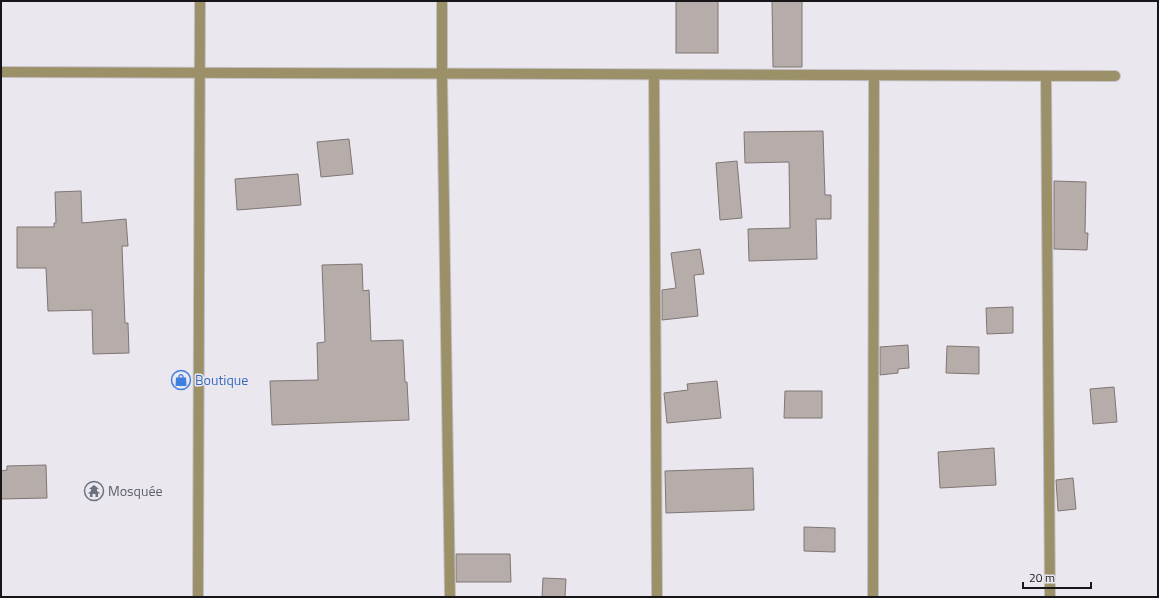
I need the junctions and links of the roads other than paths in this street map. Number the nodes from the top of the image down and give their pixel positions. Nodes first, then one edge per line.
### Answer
1 (200, 1) edge
2 (442, 1) edge
3 (1, 72) edge
4 (200, 73) junction
5 (442, 74) junction
6 (654, 75) junction
7 (874, 76) junction
8 (1046, 76) junction
9 (1115, 76) dead end
10 (198, 597) edge
11 (450, 597) edge
12 (657, 597) edge
13 (873, 597) edge
14 (1050, 597) edge

1 - 4 street
2 - 5 street
3 - 4 street
4 - 5 street
4 - 10 street
5 - 6 street
5 - 11 street
6 - 7 street
6 - 12 street
7 - 8 street
7 - 13 street
8 - 9 street
8 - 14 street

